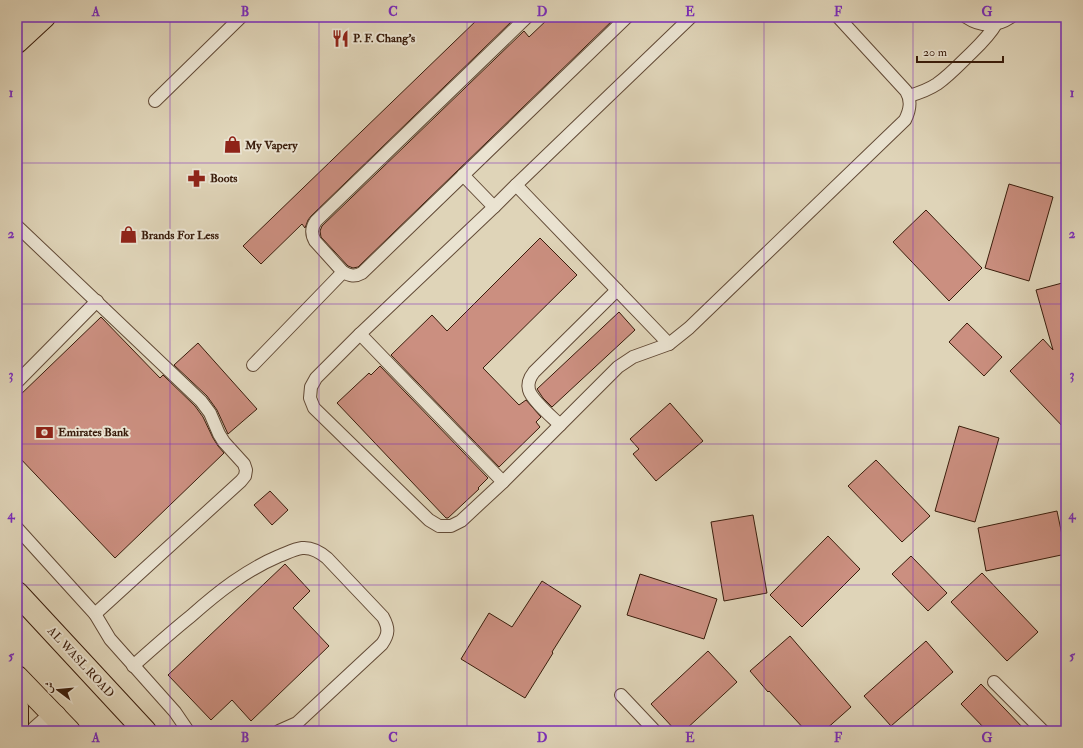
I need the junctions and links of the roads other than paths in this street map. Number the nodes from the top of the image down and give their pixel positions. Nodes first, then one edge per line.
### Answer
1 (44, 17) edge
2 (241, 17) edge
3 (526, 17) edge
4 (627, 17) edge
5 (691, 17) edge
6 (838, 17) edge
7 (966, 17) edge
8 (1011, 17) edge
9 (996, 24) junction
10 (17, 42) edge
11 (909, 96) junction
12 (155, 101) dead end
13 (463, 175) junction
14 (516, 184) junction
15 (494, 207) junction
16 (17, 226) edge
17 (343, 272) junction
18 (617, 290) junction
19 (97, 301) junction
20 (360, 334) junction
21 (669, 344) junction
22 (253, 365) dead end
23 (17, 382) edge
24 (560, 425) junction
25 (503, 482) junction
26 (17, 528) edge
27 (17, 593) edge
28 (95, 614) junction
29 (133, 666) junction
30 (17, 677) edge
31 (994, 682) dead end
32 (621, 695) dead end
33 (17, 707) edge
34 (62, 723) edge
35 (17, 725) edge
36 (38, 731) edge
37 (145, 731) edge
38 (188, 731) edge
39 (279, 731) edge
40 (655, 731) edge
41 (1043, 731) edge

1 - 10 main road
2 - 12 lane
3 - 17 lane
4 - 13 lane
5 - 14 lane
6 - 11 lane
7 - 9 lane
8 - 9 lane
9 - 11 lane
11 - 21 lane
13 - 15 lane
13 - 17 lane
14 - 15 lane
14 - 18 lane
15 - 20 lane
16 - 19 lane
17 - 22 lane
18 - 21 lane
18 - 24 lane
19 - 23 lane
19 - 28 lane
20 - 25 lane
20 - 25 lane
21 - 24 lane
24 - 25 lane
26 - 28 lane
27 - 37 main road, AL WASL ROAD
28 - 29 lane
29 - 38 lane
29 - 39 lane
30 - 34 main road
31 - 41 lane
32 - 40 lane
33 - 35 main road
34 - 36 street

